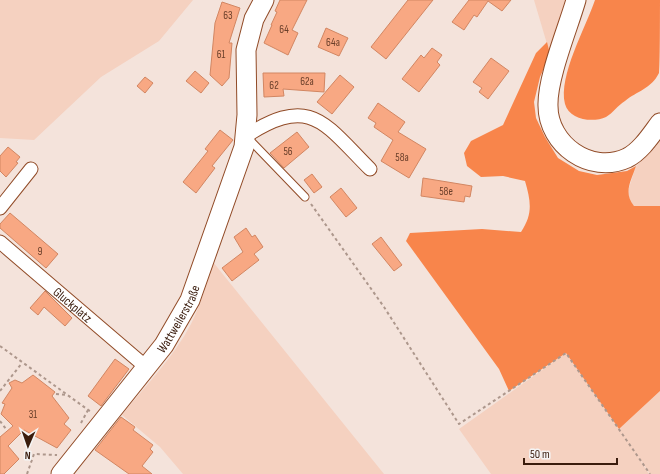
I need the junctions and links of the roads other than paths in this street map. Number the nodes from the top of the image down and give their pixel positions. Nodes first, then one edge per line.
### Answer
1 (264, 0) edge
2 (576, 0) edge
3 (660, 123) edge
4 (246, 136) junction
5 (31, 169) dead end
6 (370, 169) dead end
7 (305, 197) road end
8 (0, 208) edge
9 (0, 242) edge
10 (146, 367) junction
11 (61, 474) edge

1 - 4 street, Wattweilerstraße
2 - 3 street
4 - 6 street
4 - 7 lane
4 - 10 street, Wattweilerstraße
5 - 8 street
9 - 10 street, Gluckplatz
10 - 11 street, Wattweilerstraße

